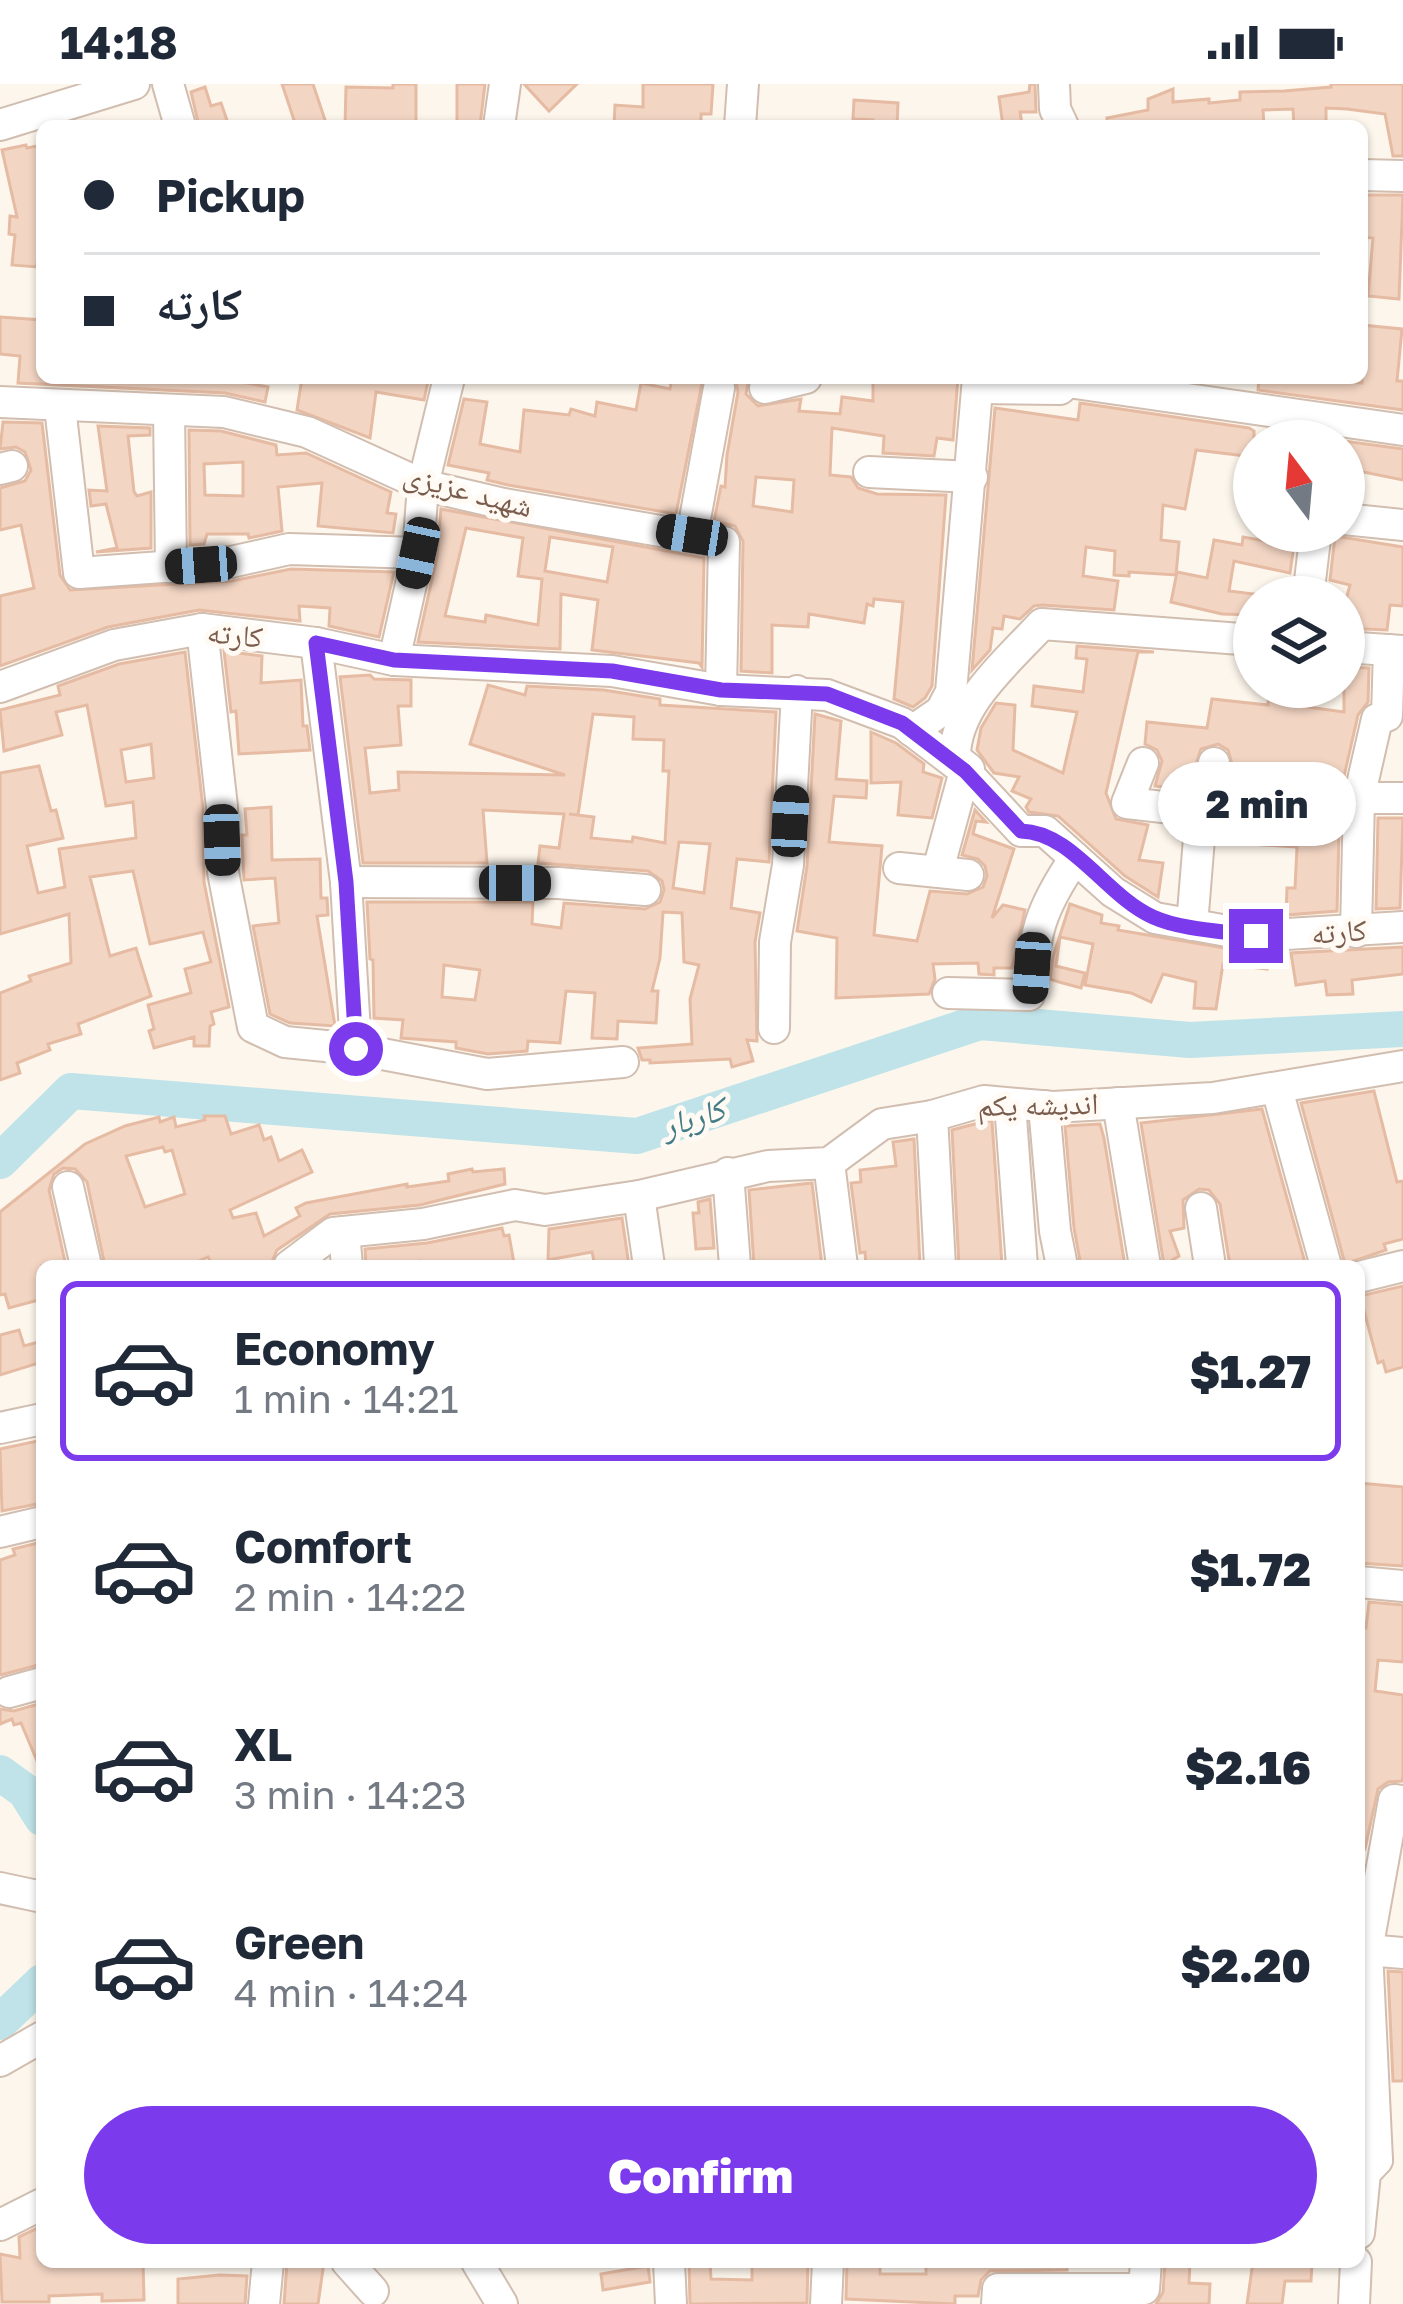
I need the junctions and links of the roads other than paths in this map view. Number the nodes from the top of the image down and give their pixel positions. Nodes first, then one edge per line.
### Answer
1 (134, 84) edge
2 (168, 84) edge
3 (505, 84) edge
4 (743, 84) edge
5 (1054, 84) edge
6 (178, 120) edge
7 (501, 120) edge
8 (740, 120) edge
9 (1060, 120) edge
10 (0, 125) edge
11 (1368, 175) edge
12 (1403, 176) edge
13 (448, 384) edge
14 (782, 384) edge
15 (979, 384) edge
16 (992, 384) edge
17 (1064, 384) edge
18 (1095, 384) edge
19 (718, 388) dead end
20 (766, 388) dead end
21 (0, 402) edge
22 (59, 407) junction
23 (169, 410) junction
24 (1403, 430) edge
25 (869, 472) dead end
26 (972, 477) junction
27 (423, 485) junction
28 (1365, 521) edge
29 (1403, 525) edge
30 (692, 535) junction
31 (418, 553) junction
32 (172, 567) junction
33 (202, 629) junction
34 (1233, 638) edge
35 (316, 643) junction
36 (1365, 649) edge
37 (1396, 651) edge
38 (394, 660) junction
39 (0, 687) edge
40 (721, 690) junction
41 (797, 691) junction
42 (912, 730) junction
43 (1143, 764) dead end
44 (1214, 764) dead end
45 (965, 771) junction
46 (1359, 798) junction
47 (1403, 798) edge
48 (1201, 814) junction
49 (1234, 815) dead end
50 (1006, 816) junction
51 (1075, 858) junction
52 (899, 868) dead end
53 (346, 882) junction
54 (645, 890) dead end
55 (1192, 925) junction
56 (1403, 927) edge
57 (1356, 932) junction
58 (948, 993) dead end
59 (774, 1028) dead end
60 (356, 1049) junction
61 (623, 1062) dead end
62 (1403, 1066) edge
63 (1277, 1089) junction
64 (1118, 1103) junction
65 (1010, 1104) junction
66 (1045, 1106) junction
67 (932, 1116) junction
68 (829, 1163) junction
69 (728, 1173) junction
70 (68, 1187) dead end
71 (639, 1196) junction
72 (1201, 1208) dead end
73 (344, 1232) junction
74 (85, 1260) edge
75 (298, 1260) edge
76 (346, 1260) edge
77 (648, 1260) edge
78 (734, 1260) edge
79 (841, 1260) edge
80 (940, 1260) edge
81 (1022, 1260) edge
82 (1061, 1260) edge
83 (1144, 1260) edge
84 (1209, 1260) edge
85 (1324, 1260) edge
86 (1403, 1266) edge
87 (1365, 1276) edge
88 (36, 1420) edge
89 (0, 1429) edge
90 (36, 1523) edge
91 (0, 1532) edge
92 (1365, 1583) edge
93 (1403, 1586) edge
94 (36, 1685) edge
95 (9, 1692) dead end
96 (1399, 1800) edge
97 (0, 1888) edge
98 (36, 1896) edge
99 (1367, 1950) junction
100 (1403, 1953) edge
101 (36, 2040) edge
102 (1370, 2050) junction
103 (1403, 2051) edge
104 (0, 2061) edge
105 (1367, 2091) edge
106 (1390, 2159) edge
107 (36, 2207) edge
108 (0, 2225) edge
109 (267, 2268) edge
110 (352, 2268) edge
111 (481, 2268) edge
112 (668, 2268) edge
113 (828, 2268) edge
114 (1146, 2268) edge
115 (1356, 2268) edge
116 (373, 2291) dead end
117 (264, 2304) edge
118 (502, 2304) edge
119 (671, 2304) edge
120 (826, 2304) edge
121 (997, 2304) edge
122 (1354, 2304) edge

1 - 10 street
2 - 6 street
3 - 7 street
4 - 8 street
5 - 9 street
11 - 12 street
13 - 27 street
14 - 20 street
15 - 26 street
16 - 17 street
18 - 24 street
19 - 30 street
21 - 22 street, شهید عزیزی
22 - 23 street, شهید عزیزی
22 - 32 street
23 - 27 street, شهید عزیزی
23 - 32 street
25 - 26 street
26 - 42 street
27 - 30 street, شهید عزیزی
27 - 31 street
28 - 29 street
30 - 40 street
31 - 32 street
31 - 38 street
33 - 35 street, کارته
33 - 39 street, کارته
33 - 60 street
34 - 50 street
35 - 38 street, کارته
35 - 53 street
36 - 37 street
37 - 46 street
38 - 40 street, کارته
40 - 41 street, کارته
41 - 42 street, کارته
41 - 59 street
42 - 45 street, کارته
43 - 48 street
44 - 48 street
45 - 50 street, کارته
45 - 52 street
46 - 47 street
46 - 57 street
48 - 49 street
48 - 55 street
50 - 51 street, کارته
51 - 55 street, کارته
51 - 58 street
53 - 54 street
53 - 60 street
55 - 57 street, کارته
56 - 57 street, کارته
60 - 61 street
62 - 63 street, اندیشه یکم
63 - 64 street, اندیشه یکم
63 - 85 street
64 - 66 street, اندیشه یکم
64 - 83 street
65 - 66 street, اندیشه یکم
65 - 67 street, اندیشه یکم
65 - 81 street
66 - 82 street
67 - 68 street, اندیشه یکم
67 - 80 street
68 - 69 street
68 - 79 street
69 - 71 street
69 - 78 street
70 - 74 street
71 - 73 street
71 - 77 street
72 - 84 street
73 - 75 street
73 - 76 street
86 - 87 street
88 - 89 street
90 - 91 street
92 - 93 street
94 - 95 street
96 - 99 street
97 - 98 street
99 - 100 street
99 - 102 street
101 - 104 street
102 - 103 street
102 - 105 street
105 - 106 street
107 - 108 street
109 - 117 street
110 - 116 street
111 - 118 street
112 - 119 street
113 - 120 street
114 - 121 street
115 - 122 street

